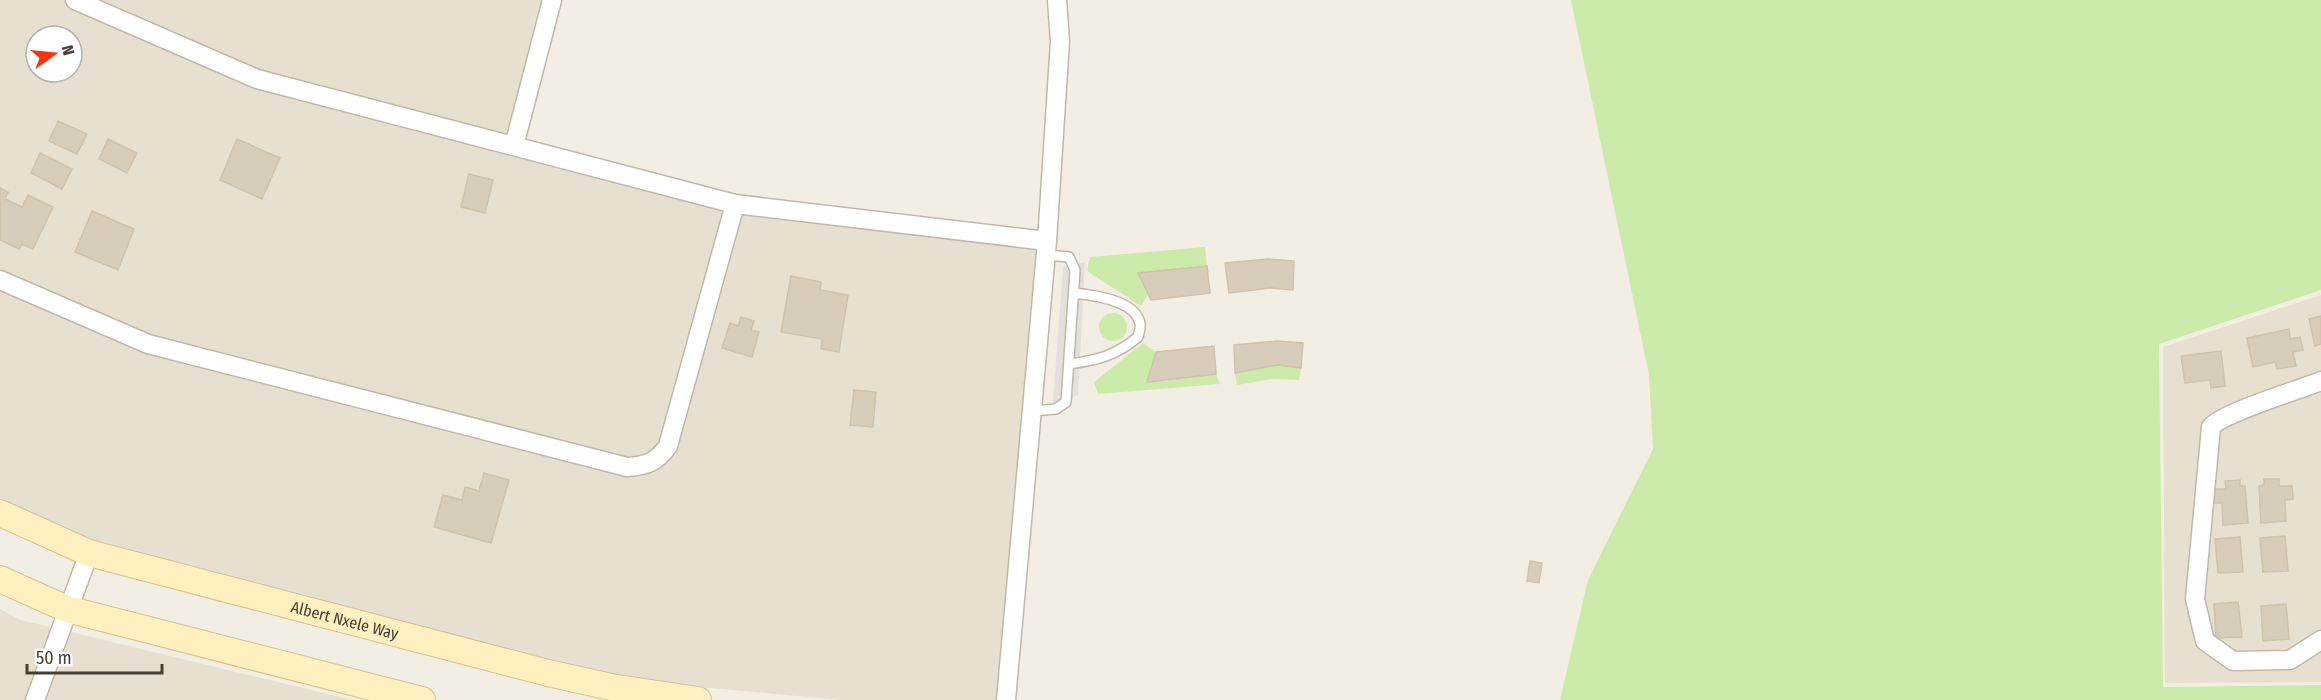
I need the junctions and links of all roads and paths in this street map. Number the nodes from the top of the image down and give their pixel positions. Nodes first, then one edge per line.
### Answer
1 (75, 0) edge
2 (552, 0) edge
3 (1057, 0) edge
4 (514, 146) junction
5 (735, 204) junction
6 (1046, 248) junction
7 (0, 280) edge
8 (1074, 293) junction
9 (1069, 364) junction
10 (2321, 381) edge
11 (1032, 411) junction
12 (0, 513) edge
13 (88, 553) junction
14 (0, 579) edge
15 (67, 609) junction
16 (2321, 640) edge
17 (35, 700) edge
18 (422, 700) edge
19 (698, 700) edge
20 (1006, 700) edge

1 - 4 street
2 - 4 street
3 - 6 street
4 - 5 street
5 - 6 street
5 - 7 street
6 - 8 lane
6 - 11 street
8 - 9 lane
8 - 9 lane
9 - 11 lane
10 - 16 street
11 - 20 street
12 - 13 main road, Albert Nxele Way
13 - 15 street
13 - 19 main road, Albert Nxele Way
14 - 15 main road
15 - 17 street
15 - 18 main road

